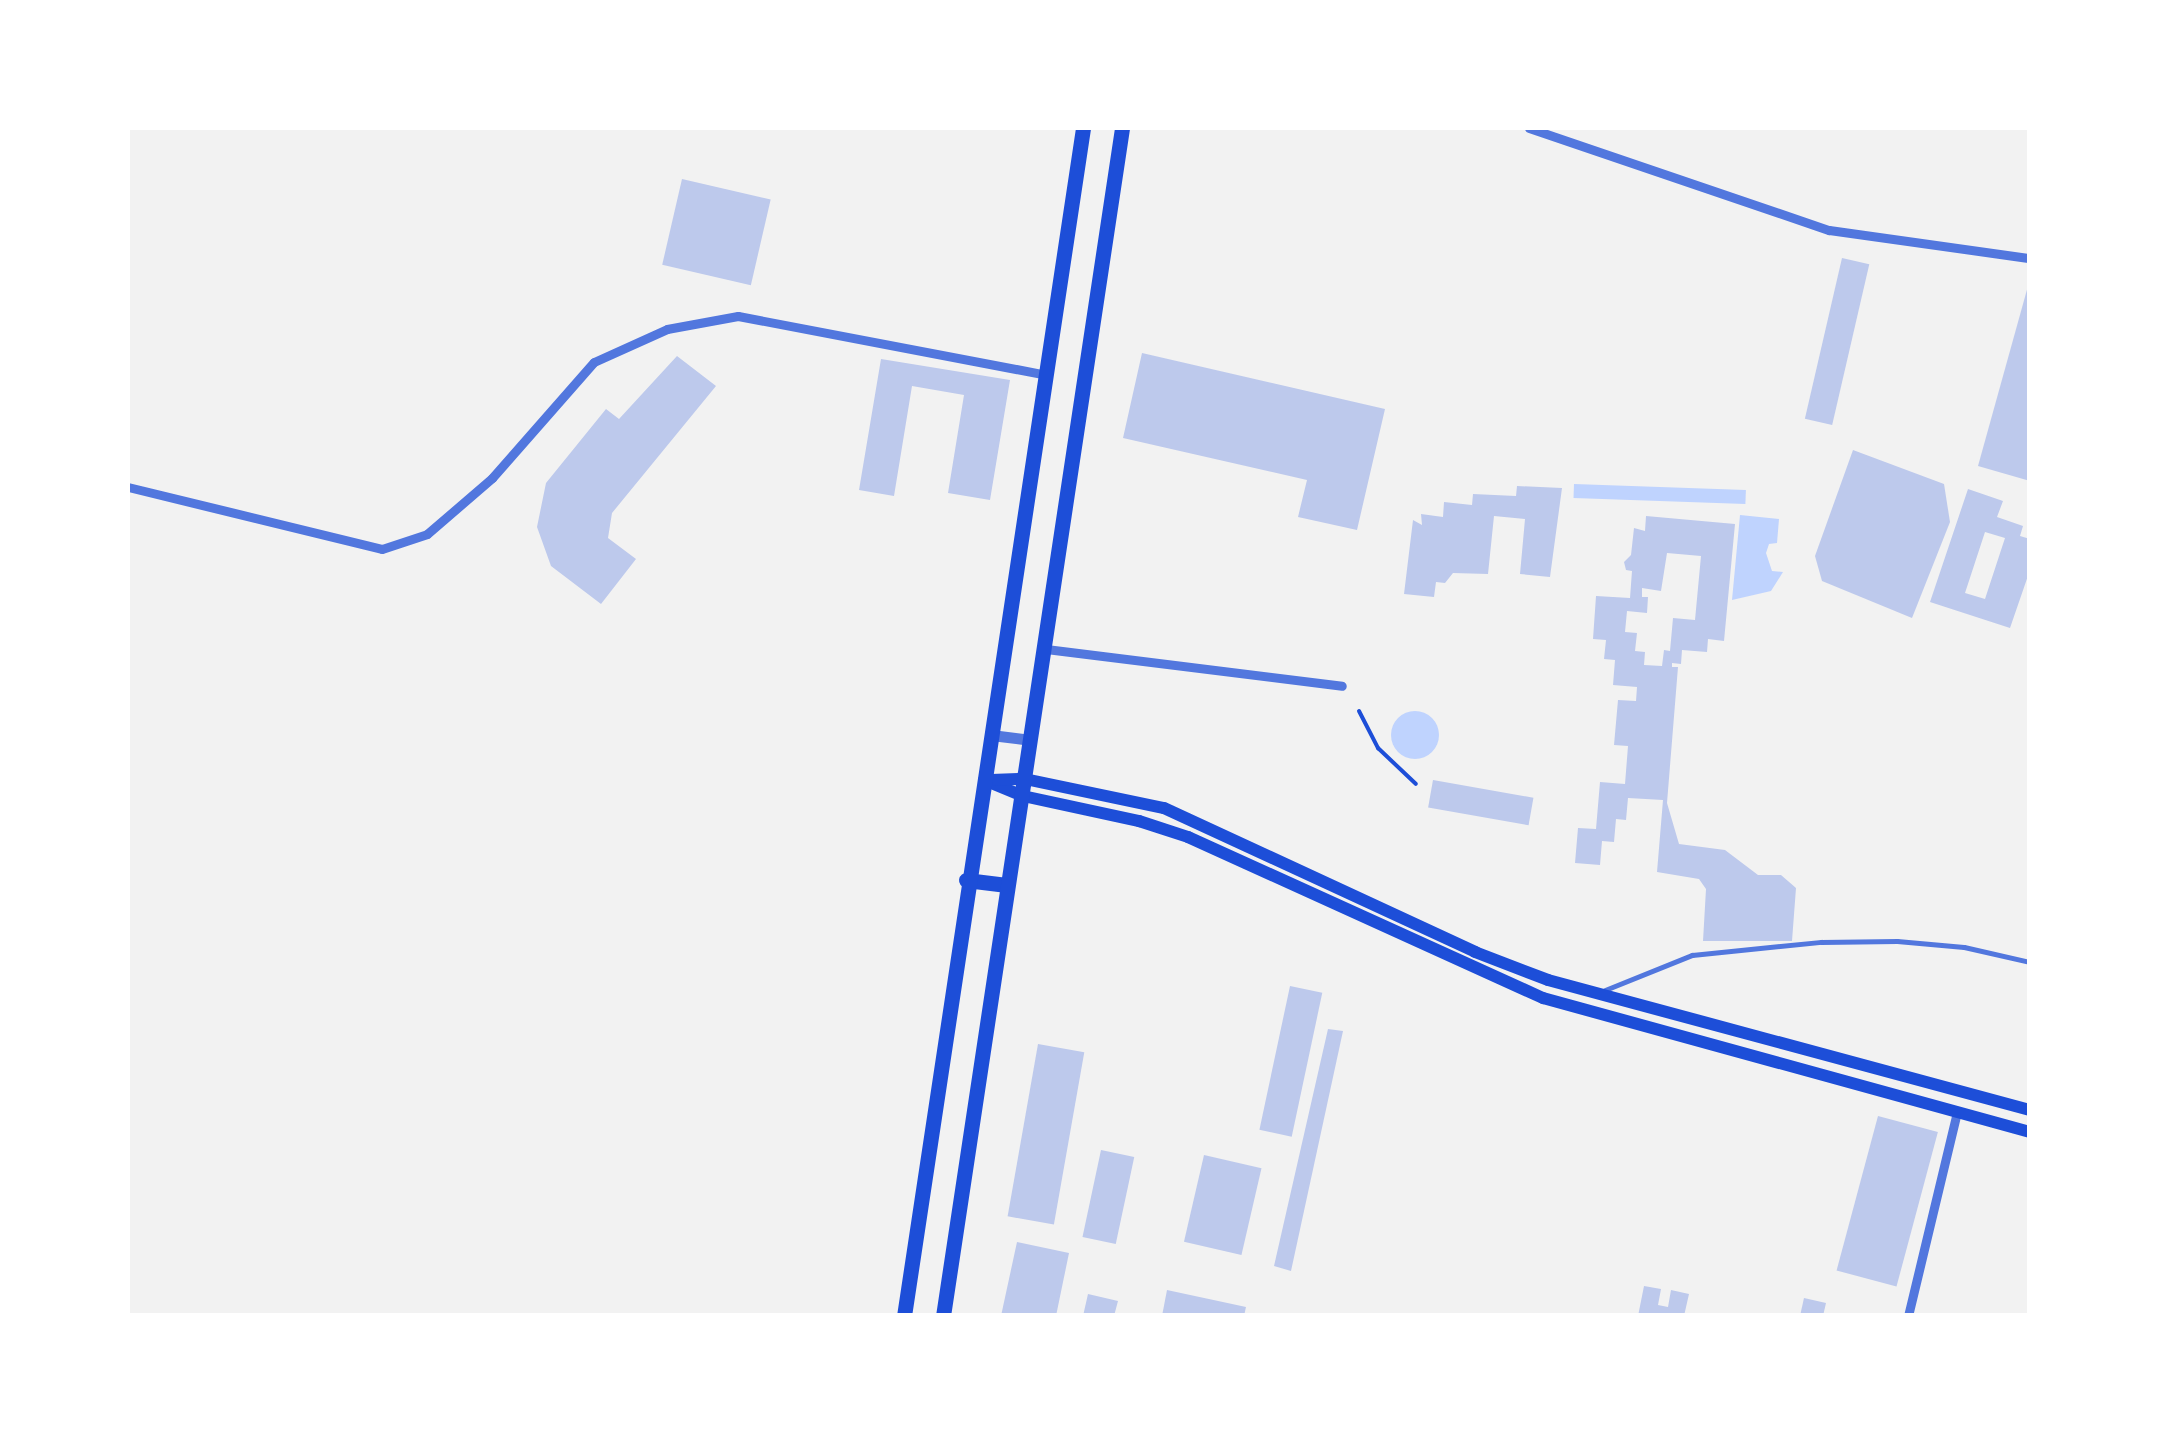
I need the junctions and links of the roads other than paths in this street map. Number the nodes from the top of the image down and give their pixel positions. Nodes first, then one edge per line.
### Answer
1 (1082, 128) edge
2 (1122, 128) edge
3 (1529, 128) edge
4 (2028, 258) edge
5 (1046, 375) junction
6 (128, 486) edge
7 (1046, 650) junction
8 (1342, 686) dead end
9 (991, 734) junction
10 (1031, 740) junction
11 (984, 780) junction
12 (1024, 787) junction
13 (966, 880) junction
14 (1007, 885) junction
15 (2030, 962) edge
16 (1597, 994) junction
17 (2030, 1110) edge
18 (1957, 1112) junction
19 (2030, 1132) edge
20 (904, 1316) edge
21 (943, 1316) edge
22 (1908, 1316) edge

1 - 5 main road
2 - 7 main road
3 - 4 street
5 - 6 street
5 - 9 main road
7 - 8 street
7 - 10 main road
9 - 10 street
9 - 11 main road
10 - 12 main road
11 - 12 main road
11 - 13 main road
12 - 14 main road
12 - 16 main road
12 - 18 main road
13 - 14 main road
13 - 20 main road
14 - 21 main road
15 - 16 lane
16 - 17 main road
18 - 19 main road
18 - 22 street

